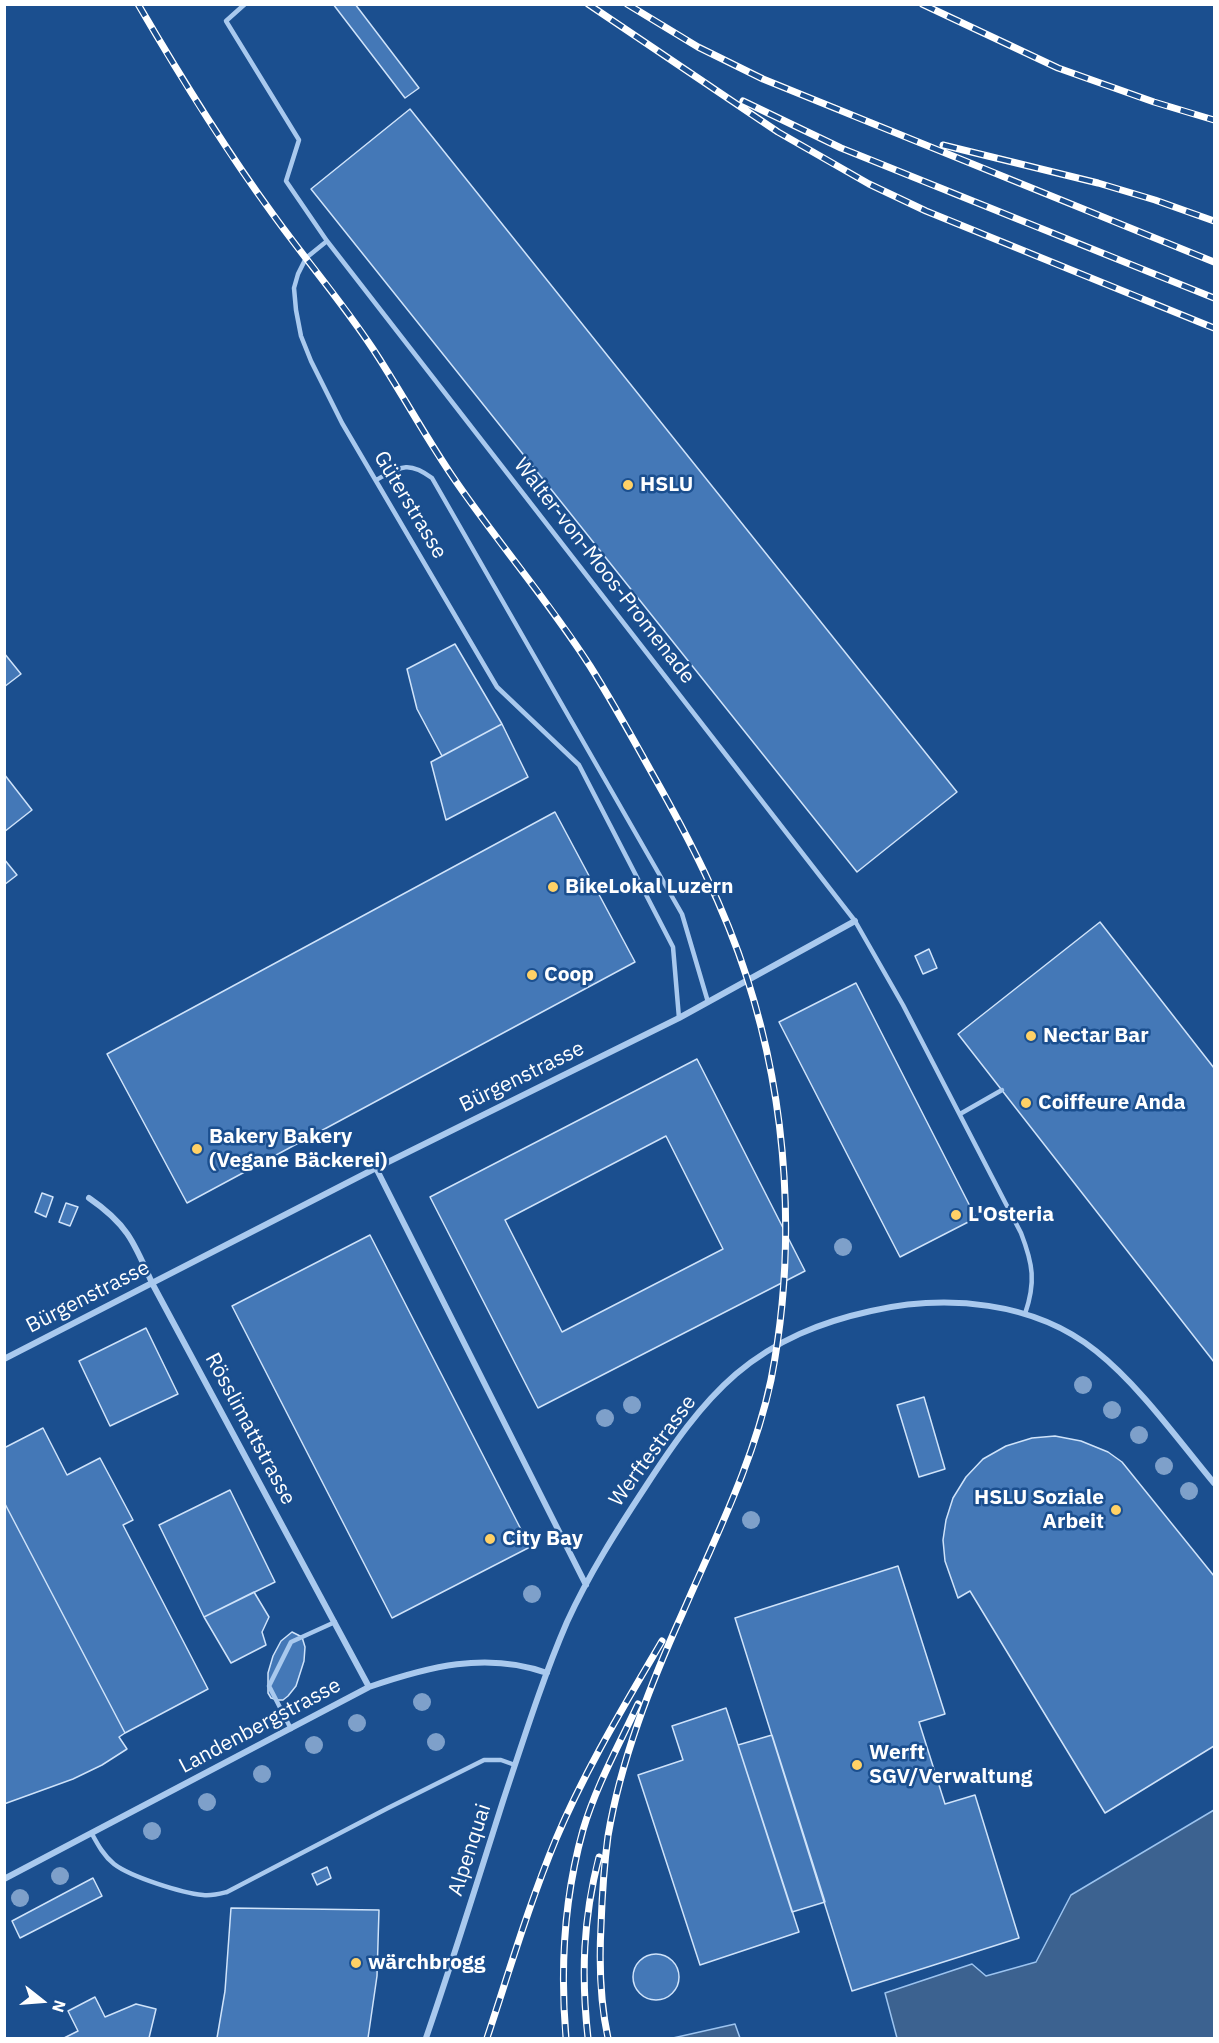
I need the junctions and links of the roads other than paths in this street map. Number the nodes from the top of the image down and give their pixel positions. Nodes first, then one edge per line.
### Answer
1 (245, 4) edge
2 (327, 241) junction
3 (376, 480) junction
4 (855, 921) junction
5 (708, 1002) junction
6 (679, 1018) junction
7 (1002, 1090) dead end
8 (960, 1114) junction
9 (376, 1168) junction
10 (89, 1198) dead end
11 (152, 1283) junction
12 (1025, 1314) junction
13 (4, 1359) edge
14 (1215, 1483) edge
15 (586, 1585) junction
16 (335, 1622) junction
17 (547, 1673) junction
18 (369, 1687) junction
19 (291, 1729) junction
20 (515, 1765) junction
21 (92, 1833) junction
22 (4, 1879) edge
23 (426, 2038) edge

1 - 2 lane
2 - 3 lane, Güterstrasse
2 - 4 lane, Walter-von-Moos-Promenade
3 - 5 lane
3 - 6 lane, Güterstrasse
4 - 5 street, Bürgenstrasse
4 - 8 lane
5 - 6 street, Bürgenstrasse
6 - 9 street, Bürgenstrasse
7 - 8 lane
8 - 12 lane
9 - 11 street, Bürgenstrasse
9 - 15 street
10 - 11 street, Rösslimattstrasse
11 - 13 street, Bürgenstrasse
11 - 16 street, Rösslimattstrasse
12 - 14 street, Werftestrasse
12 - 15 street, Werftestrasse
15 - 17 street, Werftestrasse
16 - 18 street, Rösslimattstrasse
16 - 19 lane
17 - 18 street, Landenbergstrasse
17 - 20 street, Alpenquai
18 - 19 street, Landenbergstrasse
19 - 21 street, Landenbergstrasse
20 - 21 lane
20 - 23 street, Alpenquai
21 - 22 street, Landenbergstrasse

